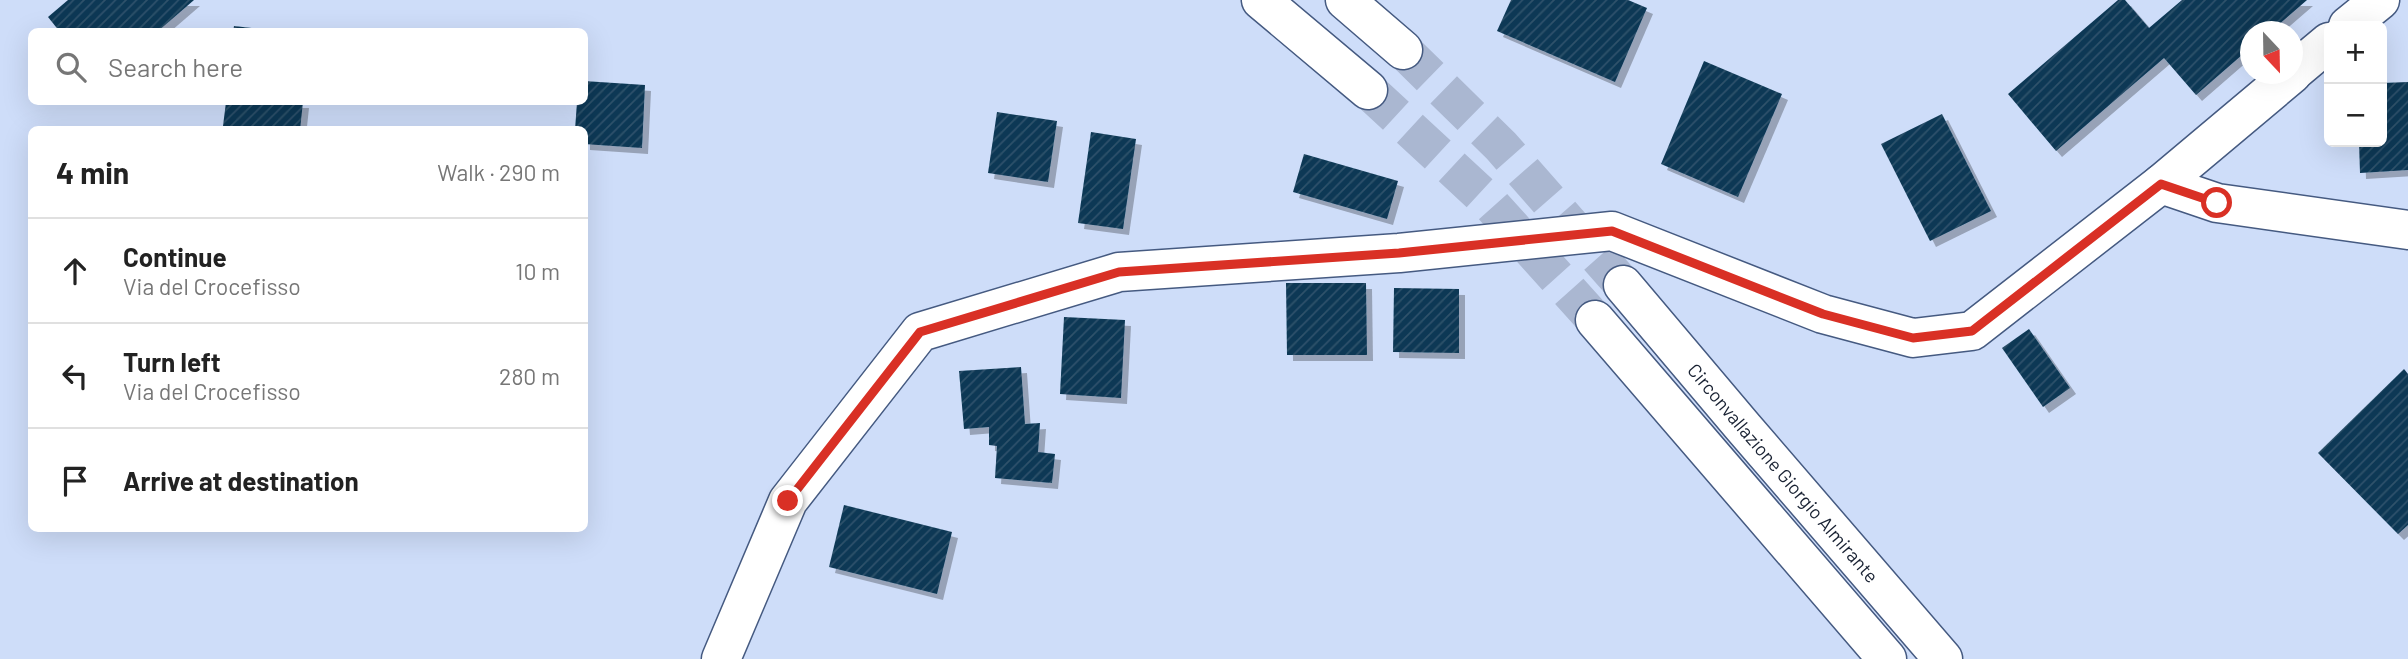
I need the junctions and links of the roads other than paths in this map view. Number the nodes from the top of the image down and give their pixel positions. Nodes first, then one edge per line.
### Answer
1 (1261, 0) edge
2 (1345, 0) edge
3 (2380, 0) edge
4 (2354, 21) edge
5 (2324, 46) edge
6 (1403, 50) tunnel mouth
7 (2303, 64) edge
8 (2279, 84) edge
9 (1368, 90) tunnel mouth
10 (2161, 184) junction
11 (2408, 230) edge
12 (1623, 285) tunnel mouth
13 (1595, 320) tunnel mouth
14 (721, 659) edge
15 (1887, 659) edge
16 (1943, 659) edge

1 - 9 main road
2 - 6 main road
3 - 4 main road
5 - 7 main road
8 - 10 main road
10 - 11 main road
10 - 14 main road
12 - 16 main road, Circonvallazione Giorgio Almirante
13 - 15 main road

